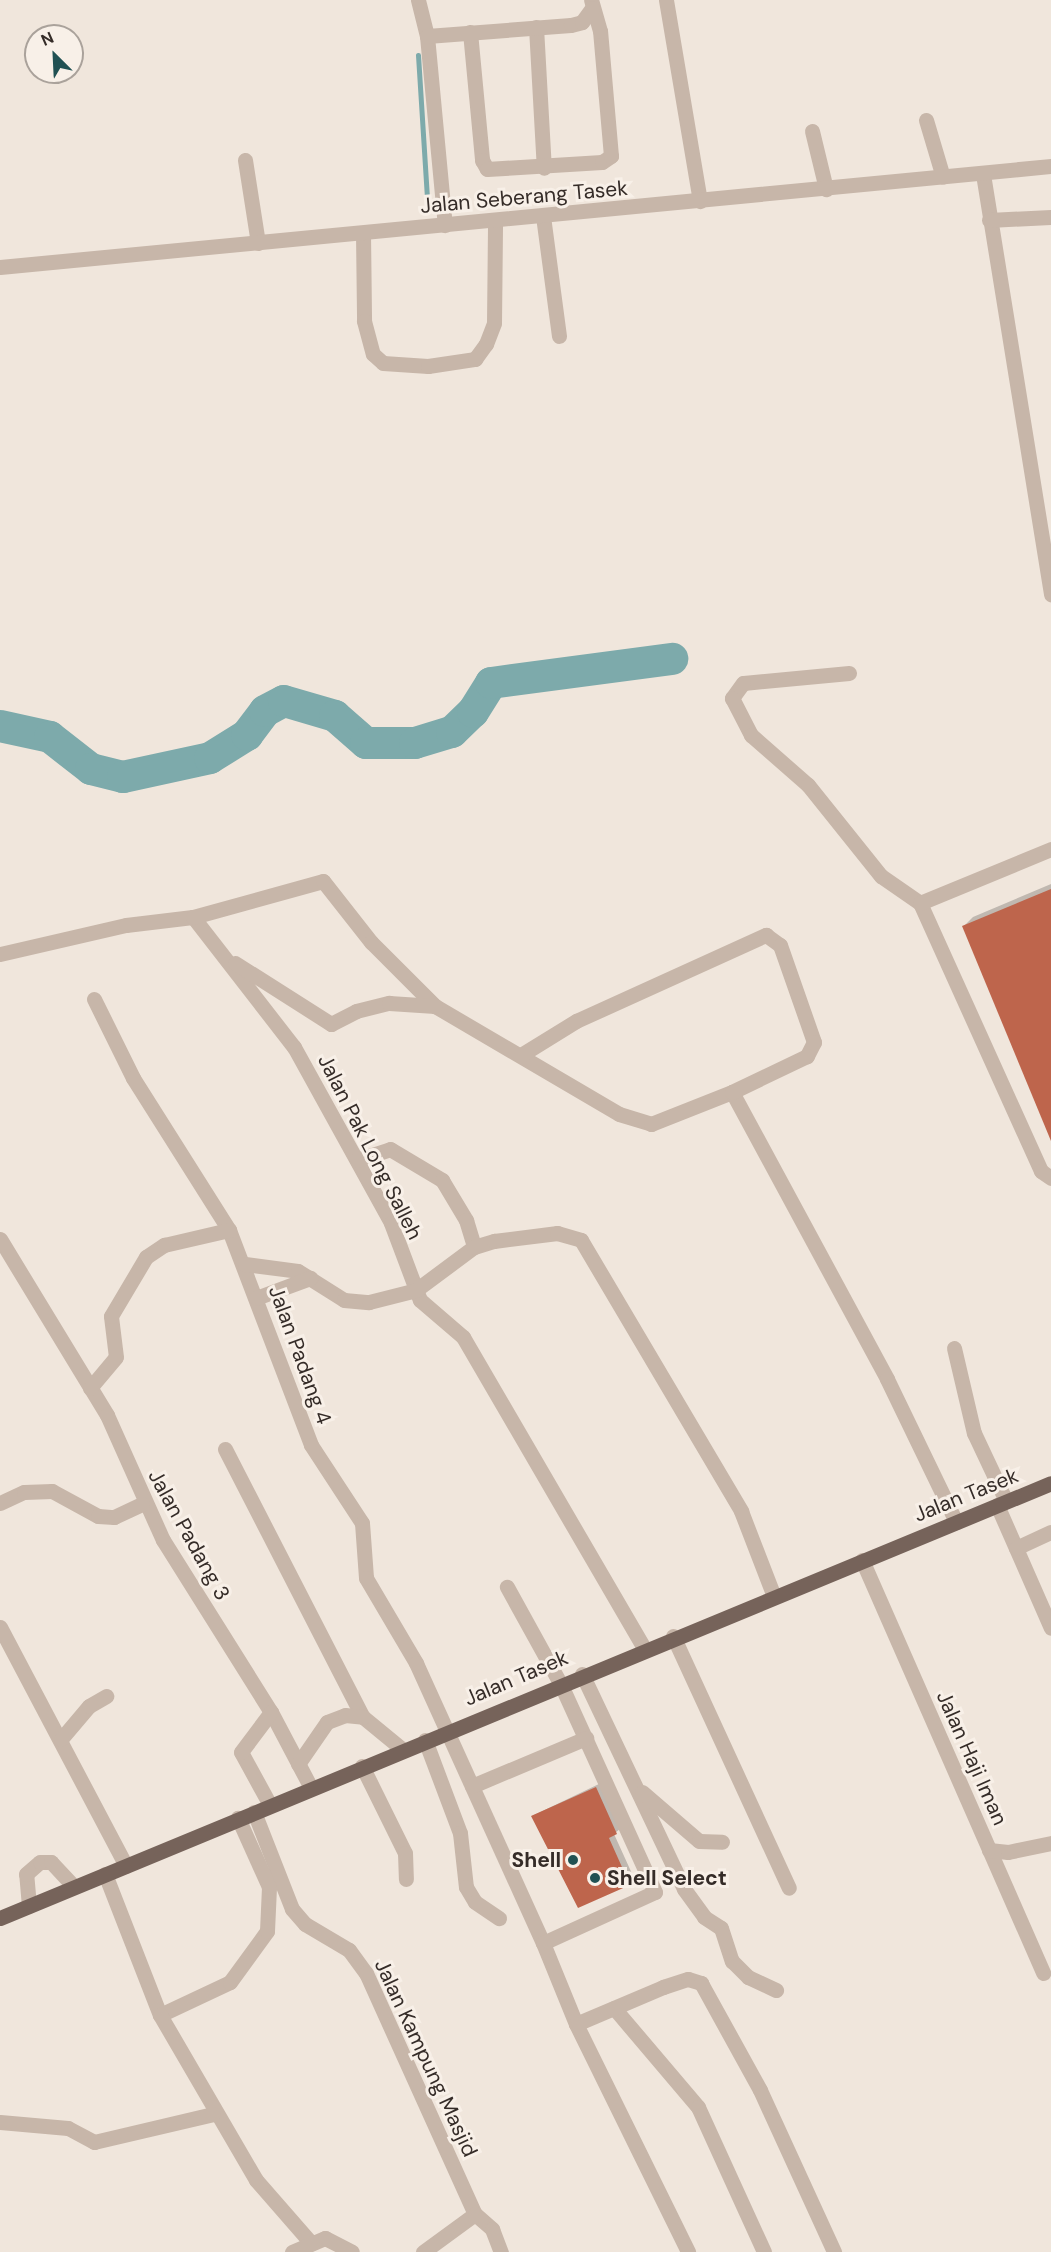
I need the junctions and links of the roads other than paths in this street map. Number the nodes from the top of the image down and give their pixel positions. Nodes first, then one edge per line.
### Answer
1 (418, 0) edge
2 (666, 0) edge
3 (592, 4) edge
4 (536, 27) junction
5 (470, 32) junction
6 (427, 36) junction
7 (926, 120) dead end
8 (812, 131) dead end
9 (245, 160) dead end
10 (1051, 166) edge
11 (544, 168) junction
12 (982, 174) junction
13 (943, 177) junction
14 (826, 189) junction
15 (700, 201) junction
16 (543, 216) junction
17 (1051, 217) edge
18 (989, 220) junction
19 (495, 221) junction
20 (445, 225) junction
21 (363, 233) junction
22 (258, 243) junction
23 (0, 267) edge
24 (559, 336) dead end
25 (1051, 595) edge
26 (849, 673) dead end
27 (1051, 849) edge
28 (920, 903) junction
29 (193, 917) junction
30 (0, 954) edge
31 (233, 962) junction
32 (94, 999) dead end
33 (435, 1006) junction
34 (521, 1055) junction
35 (732, 1092) junction
36 (357, 1160) junction
37 (1051, 1178) edge
38 (229, 1230) junction
39 (0, 1239) edge
40 (474, 1247) junction
41 (245, 1264) junction
42 (310, 1278) junction
43 (416, 1290) junction
44 (256, 1298) junction
45 (954, 1348) dead end
46 (90, 1388) junction
47 (225, 1449) dead end
48 (1051, 1483) edge
49 (0, 1503) edge
50 (1001, 1503) junction
51 (142, 1504) junction
52 (956, 1522) junction
53 (1051, 1532) edge
54 (1016, 1548) junction
55 (862, 1560) junction
56 (507, 1587) dead end
57 (773, 1594) junction
58 (1047, 1609) edge
59 (0, 1627) edge
60 (1051, 1628) edge
61 (673, 1636) junction
62 (644, 1648) junction
63 (582, 1674) junction
64 (560, 1683) junction
65 (106, 1696) dead end
66 (271, 1712) junction
67 (363, 1717) junction
68 (447, 1730) junction
69 (586, 1738) junction
70 (61, 1739) junction
71 (425, 1740) junction
72 (402, 1749) junction
73 (298, 1764) junction
74 (362, 1767) junction
75 (472, 1786) junction
76 (635, 1786) junction
77 (311, 1788) junction
78 (270, 1805) junction
79 (254, 1812) junction
80 (238, 1818) junction
81 (722, 1842) dead end
82 (1051, 1844) edge
83 (989, 1850) junction
84 (126, 1866) junction
85 (105, 1874) junction
86 (406, 1879) dead end
87 (74, 1887) junction
88 (789, 1888) dead end
89 (29, 1906) junction
90 (0, 1918) edge
91 (499, 1918) dead end
92 (543, 1943) junction
93 (1043, 1973) dead end
94 (776, 1990) dead end
95 (614, 2007) junction
96 (160, 2015) junction
97 (576, 2024) junction
98 (213, 2114) junction
99 (0, 2122) edge
100 (475, 2214) junction
101 (311, 2243) junction
102 (764, 2249) edge
103 (292, 2252) edge
104 (352, 2252) edge
105 (423, 2252) edge
106 (501, 2252) edge
107 (688, 2252) edge
108 (834, 2252) edge

1 - 6 street
2 - 15 street
3 - 4 street
3 - 11 street
4 - 5 street
4 - 11 street
5 - 6 street
5 - 11 street
6 - 20 street
7 - 13 street
8 - 14 street
9 - 22 street
10 - 12 street, Jalan Seberang Tasek
12 - 13 street, Jalan Seberang Tasek
12 - 18 street
13 - 14 street, Jalan Seberang Tasek
14 - 15 street, Jalan Seberang Tasek
15 - 16 street, Jalan Seberang Tasek
16 - 19 street, Jalan Seberang Tasek
16 - 24 street
17 - 18 street
18 - 25 street
19 - 20 street, Jalan Seberang Tasek
19 - 21 street
20 - 21 street, Jalan Seberang Tasek
21 - 22 street, Jalan Seberang Tasek
22 - 23 street, Jalan Seberang Tasek
26 - 28 street
27 - 28 street
28 - 37 street
29 - 30 street
29 - 31 street, Jalan Pak Long Salleh
29 - 33 street
31 - 33 street
31 - 36 street, Jalan Pak Long Salleh
32 - 38 street, Jalan Padang 4
33 - 34 street
34 - 35 street
34 - 35 street
35 - 52 street
36 - 40 street
36 - 43 street, Jalan Pak Long Salleh
38 - 41 street, Jalan Padang 4
38 - 46 street
39 - 46 street, Jalan Padang 3
40 - 43 street
40 - 57 street
41 - 42 street
41 - 44 street, Jalan Padang 4
42 - 43 street
42 - 44 street
43 - 62 street, Jalan Pak Long Salleh
44 - 68 street, Jalan Padang 4
45 - 50 street
46 - 51 street, Jalan Padang 3
47 - 67 street
48 - 50 main road, Jalan Tasek
49 - 51 street
50 - 52 main road, Jalan Tasek
50 - 54 street
51 - 66 street, Jalan Padang 3
52 - 55 main road, Jalan Tasek
53 - 54 street
54 - 58 street
55 - 57 main road, Jalan Tasek
55 - 83 street, Jalan Haji Iman
56 - 64 street
57 - 61 main road, Jalan Tasek
58 - 60 street
59 - 70 street
61 - 62 main road, Jalan Tasek
61 - 88 street
62 - 63 main road, Jalan Tasek
63 - 64 main road, Jalan Tasek
63 - 76 street
64 - 68 main road, Jalan Tasek
64 - 69 street
65 - 70 street
66 - 73 street, Jalan Padang 3
66 - 78 street
67 - 72 street
67 - 73 street
68 - 71 main road, Jalan Tasek
68 - 75 street, Jalan Padang 4
69 - 75 street
69 - 92 street
70 - 84 street
71 - 72 main road, Jalan Tasek
71 - 91 street
72 - 74 main road, Jalan Tasek
73 - 77 street, Jalan Padang 3
74 - 77 main road, Jalan Tasek
74 - 86 street
75 - 92 street, Jalan Padang 4
76 - 81 street
76 - 94 street
77 - 78 main road, Jalan Tasek
78 - 79 main road, Jalan Tasek
79 - 80 main road, Jalan Tasek
79 - 100 street, Jalan Kampung Masjid
80 - 84 main road, Jalan Tasek
80 - 96 street
82 - 83 street
83 - 93 street, Jalan Haji Iman
84 - 85 main road, Jalan Tasek
85 - 87 main road, Jalan Tasek
85 - 96 street
87 - 89 main road, Jalan Tasek
87 - 89 street
89 - 90 main road, Jalan Tasek
92 - 97 street, Jalan Padang 4
95 - 97 street
95 - 102 street
95 - 108 street
96 - 98 street
97 - 107 street, Jalan Padang 4
98 - 99 street
98 - 101 street
100 - 105 street
100 - 106 street, Jalan Kampung Masjid
101 - 103 street
101 - 104 street

